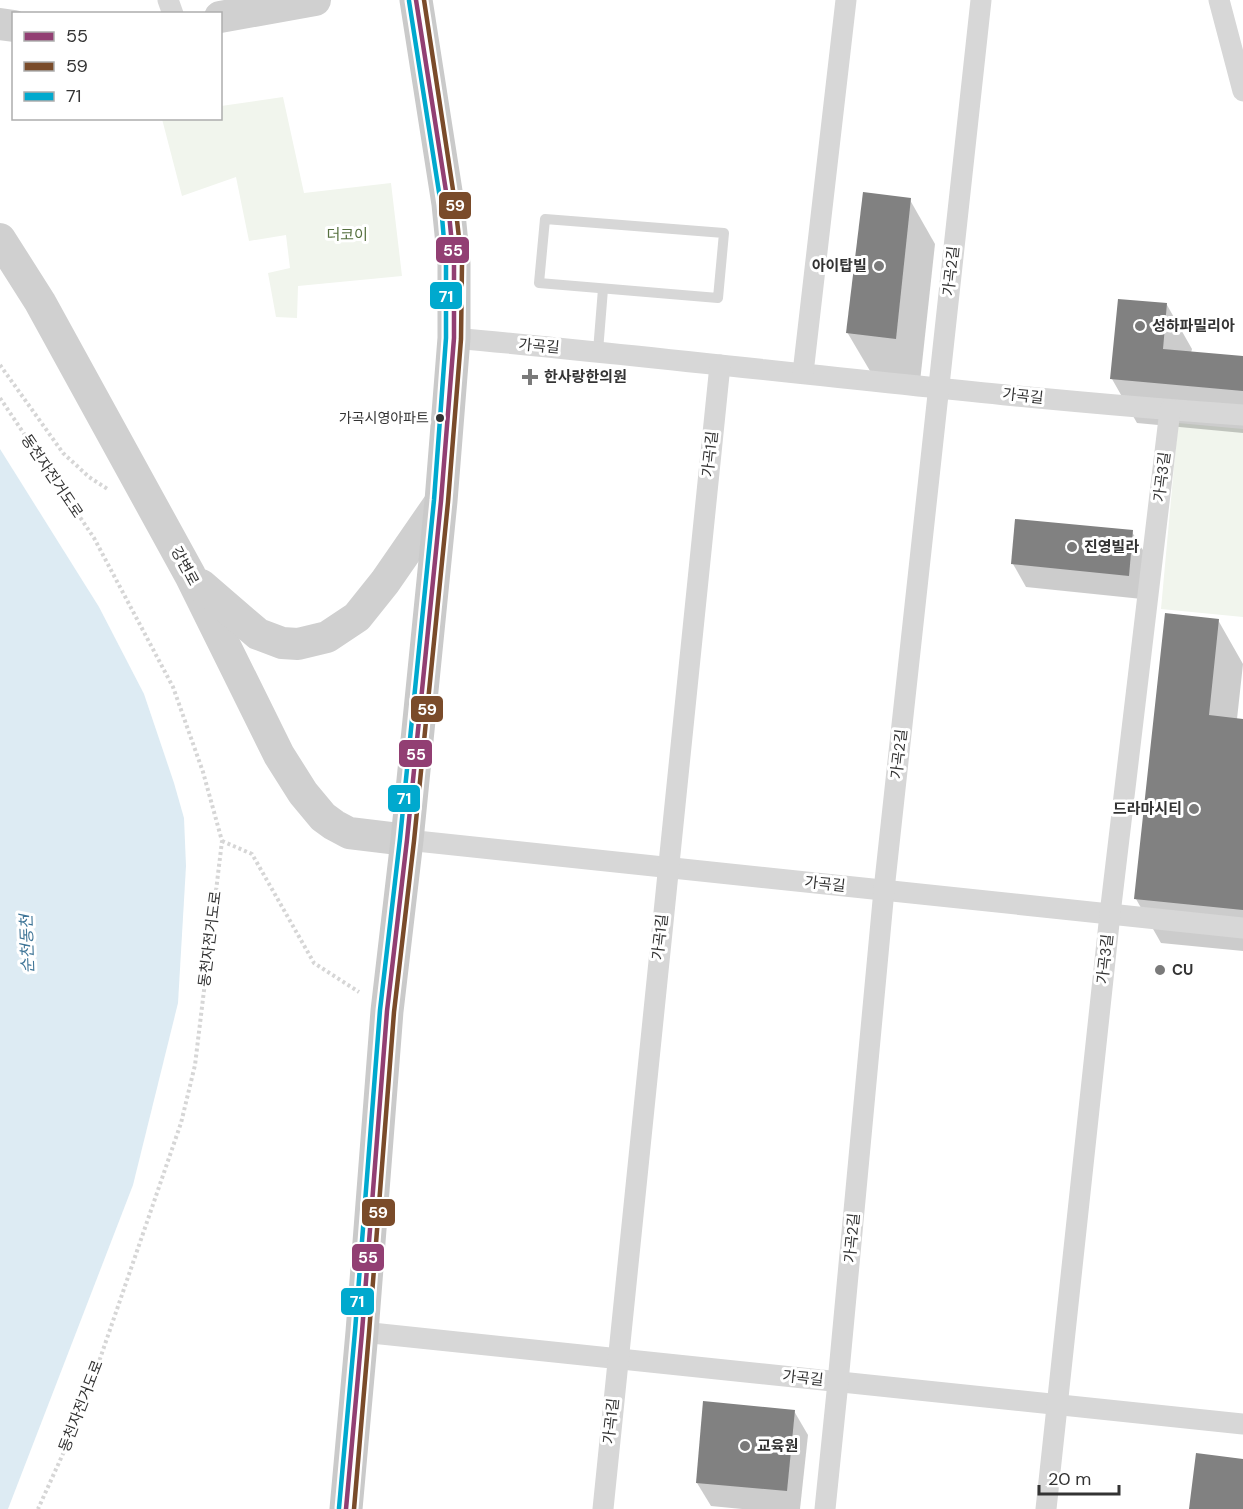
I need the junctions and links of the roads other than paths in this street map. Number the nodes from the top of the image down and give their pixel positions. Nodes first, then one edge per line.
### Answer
1 (315, 0) edge
2 (416, 0) edge
3 (846, 0) edge
4 (981, 0) edge
5 (1219, 0) edge
6 (222, 17) edge
7 (1243, 91) edge
8 (0, 239) edge
9 (603, 289) junction
10 (454, 338) junction
11 (598, 351) junction
12 (720, 365) junction
13 (803, 373) junction
14 (939, 388) junction
15 (1170, 410) junction
16 (1243, 415) edge
17 (441, 501) junction
18 (190, 575) junction
19 (407, 840) junction
20 (667, 867) junction
21 (884, 890) junction
22 (1110, 914) junction
23 (1243, 928) edge
24 (362, 1332) junction
25 (618, 1359) junction
26 (838, 1382) junction
27 (1057, 1404) junction
28 (1243, 1424) edge
29 (346, 1509) edge
30 (603, 1509) edge
31 (825, 1509) edge
32 (1046, 1509) edge

1 - 6 main road
2 - 10 main road
3 - 13 street
4 - 14 street, 가곡2길
5 - 7 street
8 - 18 main road, 강변로
9 - 9 lane
9 - 11 lane
10 - 11 street, 가곡길
10 - 17 main road
11 - 12 street, 가곡길
12 - 13 street, 가곡길
12 - 20 street, 가곡1길
13 - 14 street, 가곡길
14 - 15 street, 가곡길
14 - 21 street, 가곡2길
15 - 16 street, 가곡길
15 - 22 street, 가곡3길
17 - 18 main road
17 - 19 main road
18 - 19 main road, 강변로
19 - 20 street, 가곡길
19 - 24 main road
20 - 21 street, 가곡길
20 - 25 street, 가곡1길
21 - 22 street, 가곡길
21 - 26 street, 가곡2길
22 - 23 street, 가곡길
22 - 27 street, 가곡3길
24 - 25 street, 가곡길
24 - 29 main road
25 - 26 street, 가곡길
25 - 30 street, 가곡1길
26 - 27 street, 가곡길
26 - 31 street, 가곡2길
27 - 28 street, 가곡길
27 - 32 street, 가곡3길

